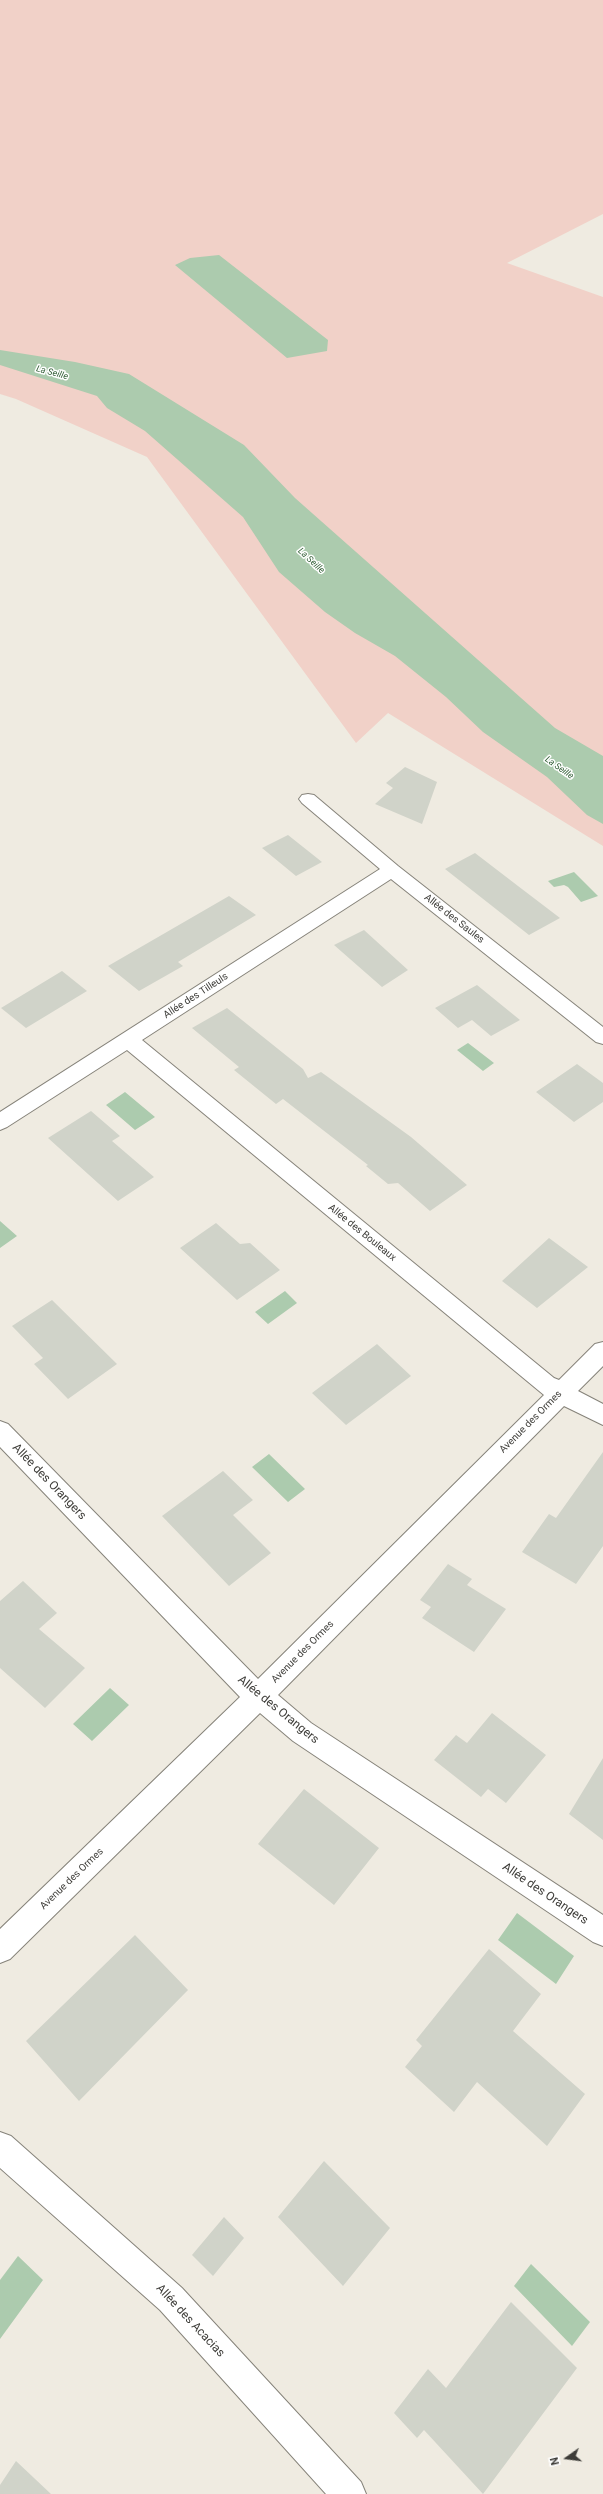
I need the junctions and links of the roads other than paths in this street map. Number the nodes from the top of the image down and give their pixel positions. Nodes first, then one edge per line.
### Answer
1 (308, 799) dead end
2 (392, 870) junction
3 (603, 1037) edge
4 (128, 1040) junction
5 (0, 1122) edge
6 (603, 1351) edge
7 (561, 1392) junction
8 (603, 1416) edge
9 (0, 1432) edge
10 (259, 1696) junction
11 (603, 1932) edge
12 (0, 1950) edge
13 (0, 2146) edge
14 (349, 2494) edge

1 - 2 street, Allée des Saules
2 - 3 street, Allée des Saules
2 - 4 street, Allée des Tilleuls
4 - 5 street, Allée des Tilleuls
4 - 7 street, Allée des Bouleaux
6 - 7 street, Avenue des Ormes
7 - 8 street, Allée des Bouleaux
7 - 10 street, Avenue des Ormes
9 - 10 street, Allée des Orangers
10 - 11 street, Allée des Orangers
10 - 12 street, Avenue des Ormes
13 - 14 street, Allée des Acacias

